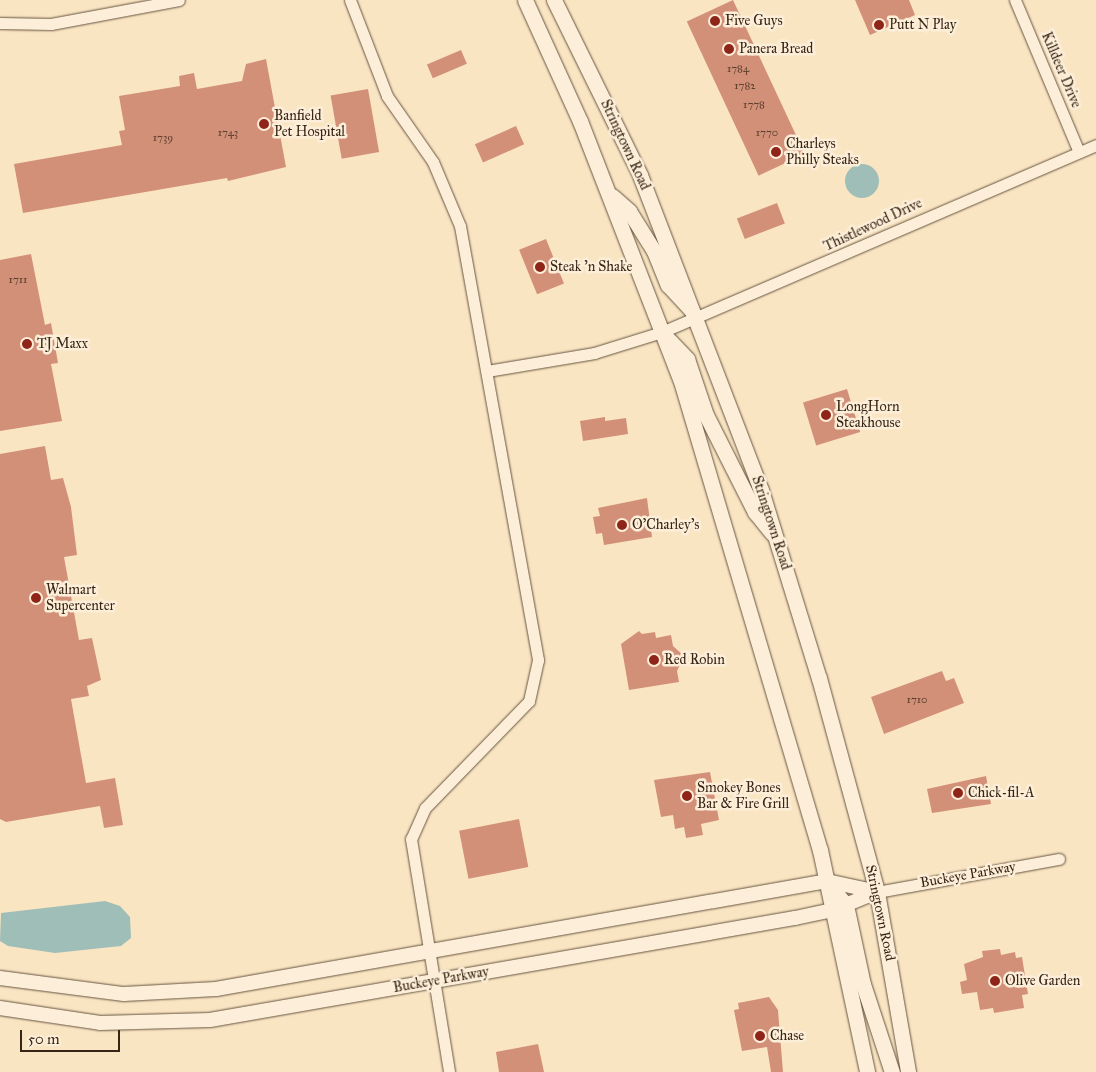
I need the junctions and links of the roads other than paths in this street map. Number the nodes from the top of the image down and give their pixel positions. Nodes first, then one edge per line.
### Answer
1 (179, 0) edge
2 (350, 0) edge
3 (525, 0) edge
4 (554, 0) edge
5 (1015, 0) edge
6 (0, 23) edge
7 (1096, 145) edge
8 (1079, 152) junction
9 (610, 193) junction
10 (699, 319) junction
11 (662, 332) junction
12 (487, 371) junction
13 (778, 540) junction
14 (1059, 859) dead end
15 (827, 882) junction
16 (877, 892) junction
17 (839, 907) junction
18 (428, 954) junction
19 (0, 978) edge
20 (434, 982) junction
21 (0, 1008) edge
22 (449, 1072) edge
23 (867, 1072) edge
24 (892, 1072) edge
25 (908, 1072) edge

1 - 6 street
2 - 12 street
3 - 9 main road
4 - 10 main road, Stringtown Road
5 - 8 street, Killdeer Drive
7 - 8 street, Thistlewood Drive
8 - 10 street, Thistlewood Drive
9 - 10 main road
9 - 11 main road
10 - 11 street, Thistlewood Drive
10 - 13 main road, Stringtown Road
11 - 12 street, Thistlewood Drive
11 - 13 main road
11 - 15 main road
12 - 18 street
13 - 16 main road, Stringtown Road
14 - 16 street, Buckeye Parkway
15 - 16 street, Buckeye Parkway
15 - 17 main road
15 - 18 street, Buckeye Parkway
16 - 17 street, Buckeye Parkway
16 - 25 main road, Stringtown Road
17 - 20 street, Buckeye Parkway
17 - 23 main road
17 - 24 main road
18 - 19 street, Buckeye Parkway
18 - 20 street
20 - 21 street, Buckeye Parkway
20 - 22 street

